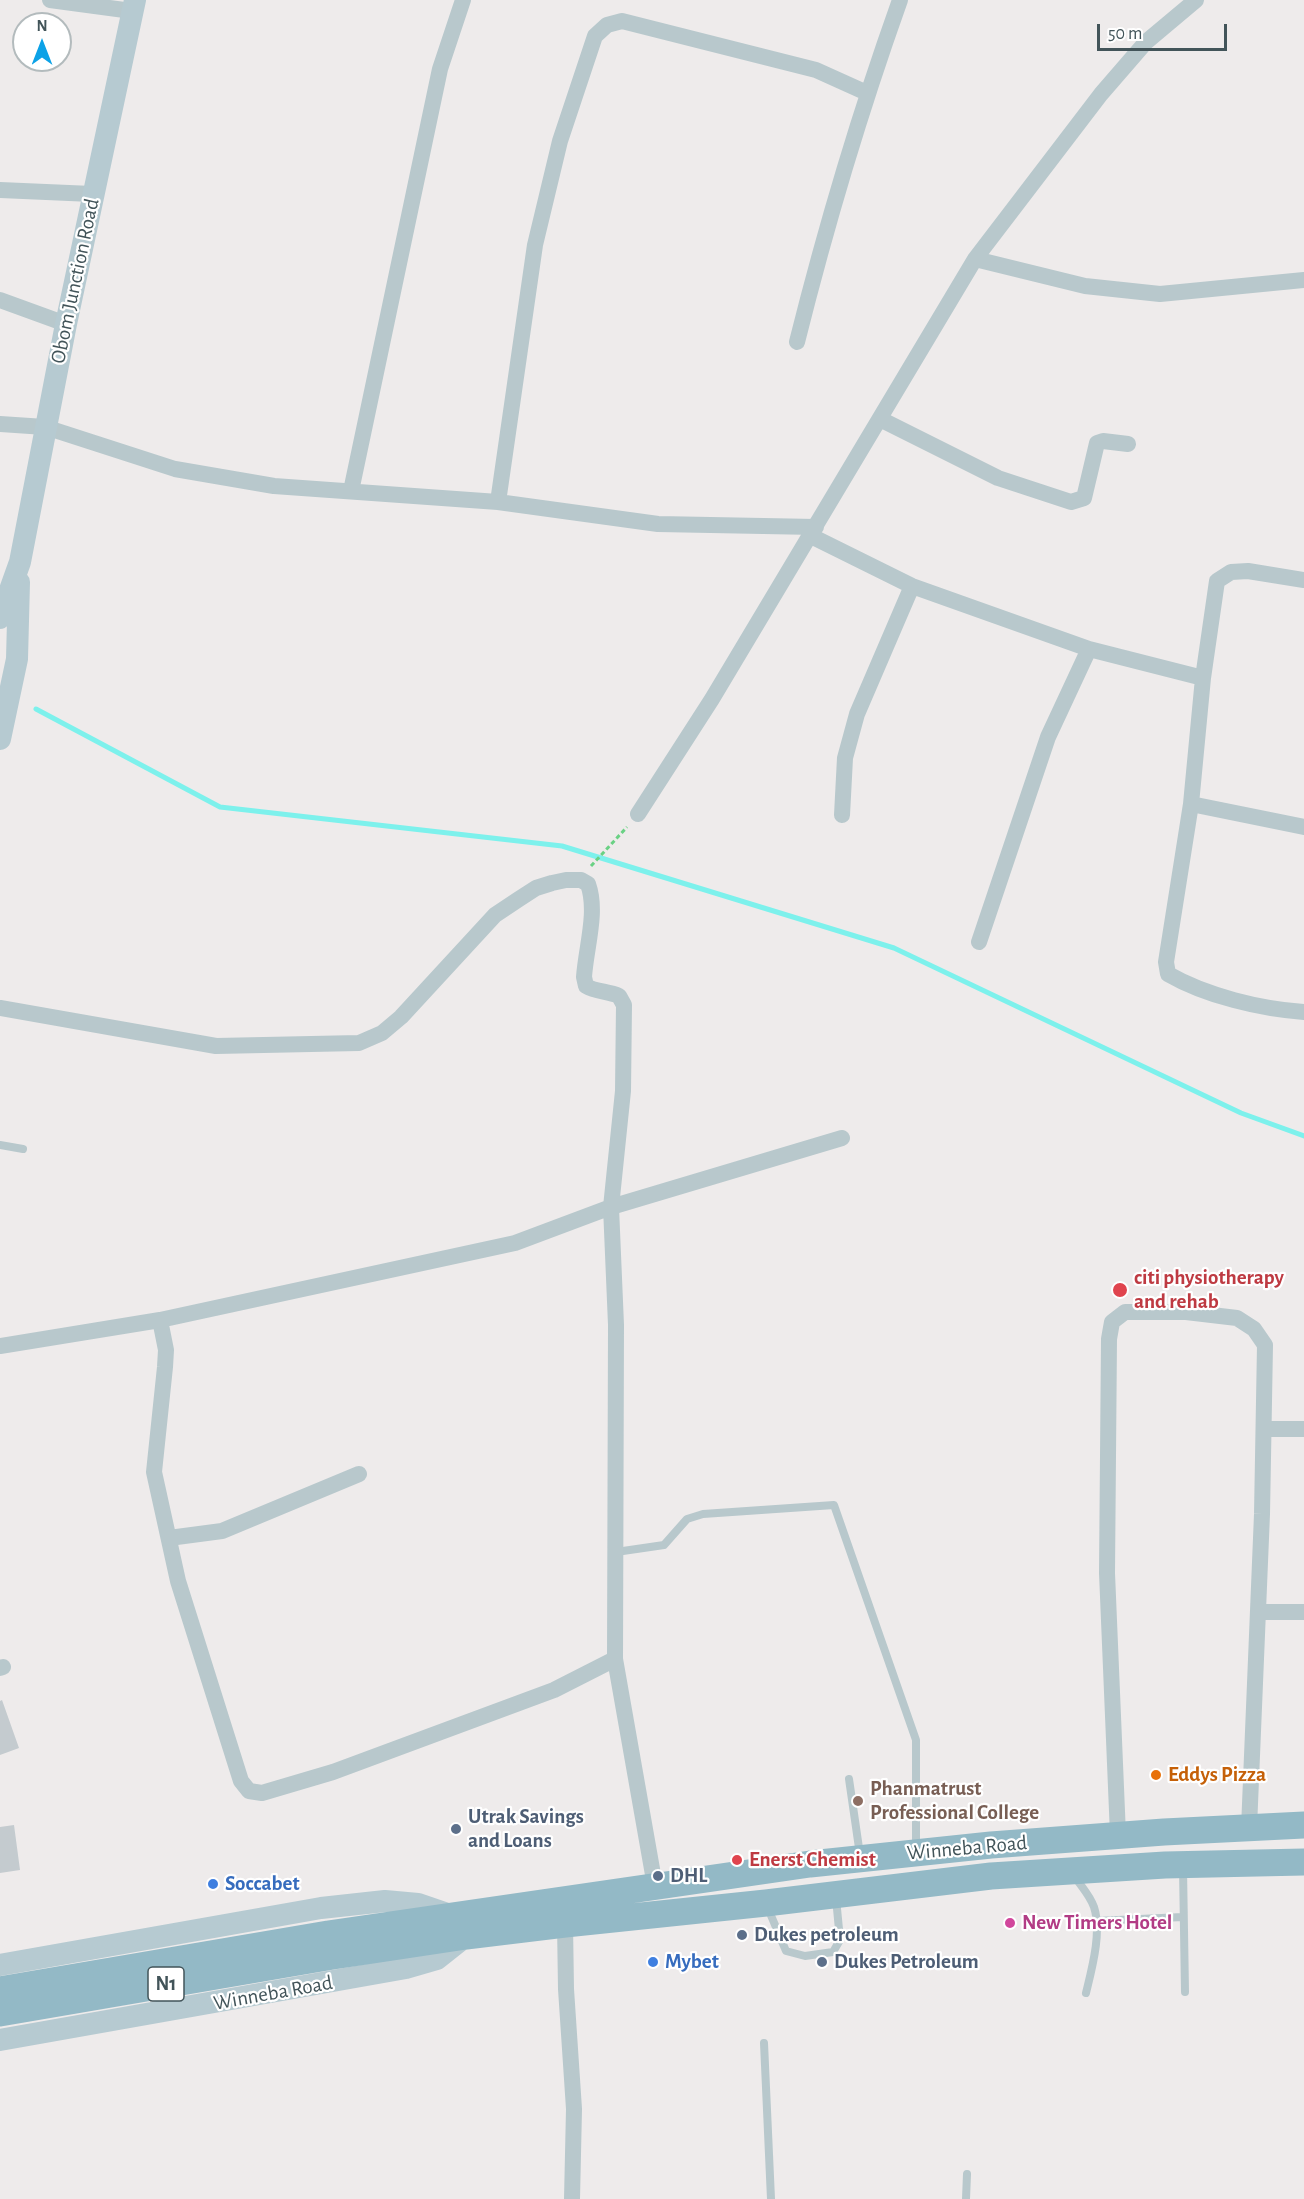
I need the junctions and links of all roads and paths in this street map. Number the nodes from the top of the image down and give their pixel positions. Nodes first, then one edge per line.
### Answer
1 (50, 0) edge
2 (463, 0) edge
3 (900, 0) edge
4 (1196, 0) edge
5 (133, 5) edge
6 (867, 93) junction
7 (0, 190) edge
8 (92, 194) junction
9 (975, 259) junction
10 (1304, 280) edge
11 (0, 300) edge
12 (66, 324) junction
13 (797, 342) dead end
14 (880, 419) junction
15 (0, 424) edge
16 (45, 427) junction
17 (1128, 444) dead end
18 (351, 491) junction
19 (498, 502) junction
20 (813, 531) junction
21 (20, 562) junction
22 (1304, 580) edge
23 (912, 586) junction
24 (0, 618) edge
25 (1089, 649) junction
26 (1203, 678) junction
27 (0, 740) edge
28 (1191, 804) junction
29 (638, 814) joint
30 (842, 815) dead end
31 (1304, 827) edge
32 (577, 880) junction
33 (979, 942) dead end
34 (0, 1008) edge
35 (1304, 1012) edge
36 (842, 1138) dead end
37 (0, 1145) edge
38 (23, 1149) dead end
39 (611, 1207) junction
40 (160, 1320) junction
41 (0, 1346) edge
42 (1264, 1429) junction
43 (1304, 1429) edge
44 (359, 1474) dead end
45 (169, 1538) junction
46 (615, 1552) junction
47 (1259, 1612) junction
48 (1304, 1612) edge
49 (615, 1659) junction
50 (849, 1779) dead end
51 (1304, 1825) edge
52 (1249, 1828) junction
53 (1118, 1835) junction
54 (916, 1852) junction
55 (860, 1858) junction
56 (1304, 1862) edge
57 (1182, 1865) junction
58 (1071, 1871) junction
59 (655, 1886) junction
60 (836, 1895) junction
61 (766, 1903) junction
62 (1183, 1917) junction
63 (1096, 1921) junction
64 (565, 1924) junction
65 (459, 1926) junction
66 (331, 1945) junction
67 (0, 1965) edge
68 (0, 1990) edge
69 (1185, 1992) dead end
70 (1086, 1993) dead end
71 (0, 2013) edge
72 (0, 2040) edge
73 (764, 2043) dead end
74 (967, 2174) dead end
75 (572, 2199) edge
76 (771, 2199) edge
77 (966, 2199) edge

1 - 5 street
2 - 18 street
3 - 6 street
4 - 9 street
5 - 8 main road, Obom Junction Road
6 - 13 street
6 - 19 street
7 - 8 street
8 - 12 main road, Obom Junction Road
9 - 10 street
9 - 14 street
11 - 12 street
12 - 16 main road, Obom Junction Road
14 - 17 street
14 - 20 street
15 - 16 street
16 - 18 street
16 - 21 main road, Obom Junction Road
18 - 19 street
19 - 20 street
20 - 23 street
20 - 29 street
21 - 24 main road, Obom Junction Road
21 - 27 main road, Obom Junction Road
22 - 26 street
23 - 25 street
23 - 30 street
25 - 26 street
25 - 33 street
26 - 28 street
28 - 31 street
28 - 35 street
29 - 32 path
32 - 34 street
32 - 39 street
36 - 39 street
37 - 38 lane
39 - 40 street
39 - 46 street
40 - 41 street
40 - 45 street
42 - 43 street
42 - 47 street
42 - 53 street
44 - 45 street
45 - 49 street
46 - 49 street
46 - 54 lane
47 - 48 street
47 - 52 street
49 - 59 street
50 - 55 lane
51 - 52 highway, Winneba Road / N1
52 - 53 highway, Winneba Road / N1
53 - 54 highway, Winneba Road / N1
54 - 55 highway, Winneba Road / N1
55 - 59 highway, Winneba Road / N1
56 - 57 highway, Winneba Road / N1
57 - 58 highway, Winneba Road / N1
57 - 62 lane
58 - 60 highway, Winneba Road / N1
58 - 63 lane
59 - 65 highway, Winneba Road / N1
60 - 61 highway, Winneba Road / N1
60 - 61 lane
61 - 64 highway, Winneba Road / N1
62 - 63 lane
62 - 69 lane
63 - 70 lane
64 - 65 highway, Winneba Road / N1
64 - 75 street
65 - 66 highway, Winneba Road / N1
65 - 67 main road, Winneba Road
65 - 72 main road, Winneba Road
66 - 68 highway, Winneba Road / N1
66 - 71 highway, Winneba Road / N1
73 - 76 lane
74 - 77 lane

